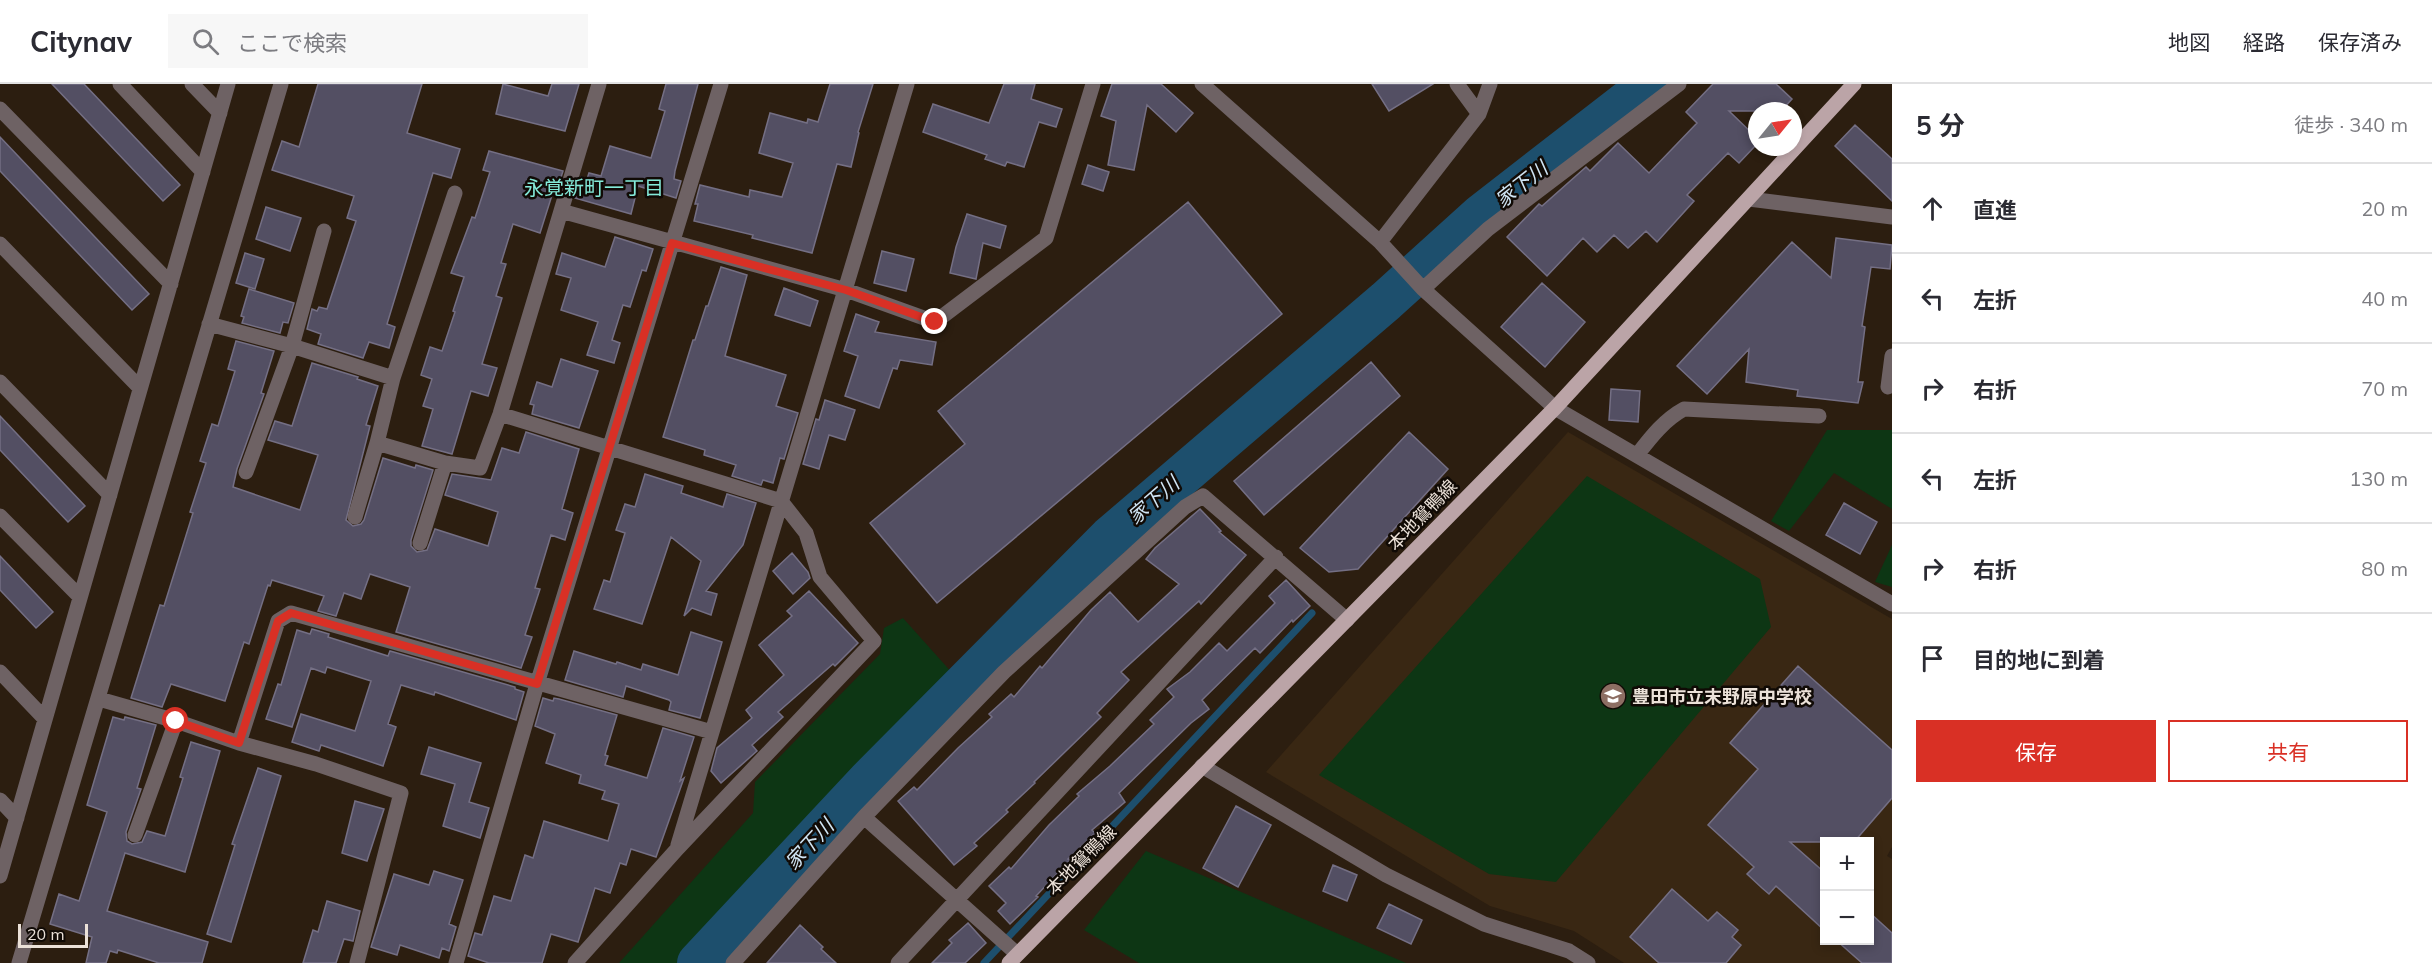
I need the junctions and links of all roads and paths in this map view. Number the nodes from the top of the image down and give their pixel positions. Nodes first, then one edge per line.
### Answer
1 (120, 84) edge
2 (192, 84) edge
3 (228, 84) edge
4 (281, 84) edge
5 (599, 84) edge
6 (721, 84) edge
7 (907, 84) edge
8 (1093, 84) edge
9 (1202, 84) edge
10 (1457, 84) edge
11 (1490, 84) edge
12 (1679, 84) edge
13 (1854, 84) edge
14 (0, 109) edge
15 (220, 113) junction
16 (1479, 114) junction
17 (202, 172) junction
18 (455, 193) dead end
19 (1749, 199) junction
20 (561, 211) junction
21 (1892, 217) edge
22 (324, 231) dead end
23 (1380, 242) junction
24 (672, 243) junction
25 (0, 244) edge
26 (171, 284) junction
27 (1423, 289) junction
28 (846, 290) junction
29 (209, 324) junction
30 (292, 346) junction
31 (1892, 356) edge
32 (393, 378) junction
33 (0, 382) edge
34 (1888, 387) dead end
35 (140, 388) junction
36 (1555, 408) junction
37 (500, 414) junction
38 (1819, 416) dead end
39 (377, 443) junction
40 (610, 446) junction
41 (1637, 455) junction
42 (444, 463) junction
43 (246, 472) dead end
44 (110, 495) junction
45 (781, 501) junction
46 (0, 516) edge
47 (355, 517) dead end
48 (420, 543) dead end
49 (1276, 557) junction
50 (80, 597) junction
51 (1892, 604) edge
52 (1347, 620) junction
53 (0, 672) edge
54 (537, 684) junction
55 (99, 699) junction
56 (45, 719) junction
57 (176, 721) junction
58 (712, 732) junction
59 (239, 743) junction
60 (1202, 766) junction
61 (0, 800) edge
62 (864, 817) junction
63 (17, 818) junction
64 (135, 836) dead end
65 (678, 848) junction
66 (0, 876) edge
67 (956, 899) junction
68 (1012, 958) edge
69 (19, 963) edge
70 (357, 963) edge
71 (456, 963) edge
72 (574, 963) edge
73 (733, 963) edge
74 (898, 963) edge
75 (1588, 963) edge

1 - 17 street
2 - 15 street
3 - 15 street
4 - 29 street
5 - 20 street
6 - 24 street
7 - 28 street
8 - 28 street
9 - 23 street
10 - 16 street
11 - 16 street
12 - 27 street
13 - 19 main road, 本地鴛鴨線
14 - 26 street
15 - 17 street
16 - 23 street
17 - 26 street
18 - 32 street
19 - 21 street
19 - 36 main road, 本地鴛鴨線
20 - 24 street
20 - 37 street
22 - 30 street
23 - 27 street
24 - 28 street
24 - 40 street
25 - 35 street
26 - 35 street
27 - 36 street
28 - 45 street
29 - 30 street
29 - 55 street
30 - 32 street
30 - 43 street
31 - 34 street
32 - 39 street
33 - 44 street
35 - 44 street
36 - 41 street
36 - 52 main road, 本地鴛鴨線
37 - 40 street
37 - 42 street
38 - 41 street
39 - 42 street
39 - 47 street
40 - 45 street
40 - 54 street
41 - 51 street
42 - 48 street
44 - 50 street
45 - 58 street
45 - 65 street
46 - 50 street
49 - 52 street
49 - 62 street
49 - 67 street
50 - 56 street
52 - 60 main road, 本地鴛鴨線
53 - 56 street
54 - 58 street
54 - 59 street
54 - 71 street
55 - 57 street
55 - 69 street
56 - 63 street
57 - 59 street
57 - 64 street
58 - 65 street
59 - 70 street
60 - 68 main road, 本地鴛鴨線
60 - 75 street
61 - 63 street
62 - 67 street
62 - 73 street
63 - 66 street
65 - 72 street
67 - 68 street
67 - 74 street

